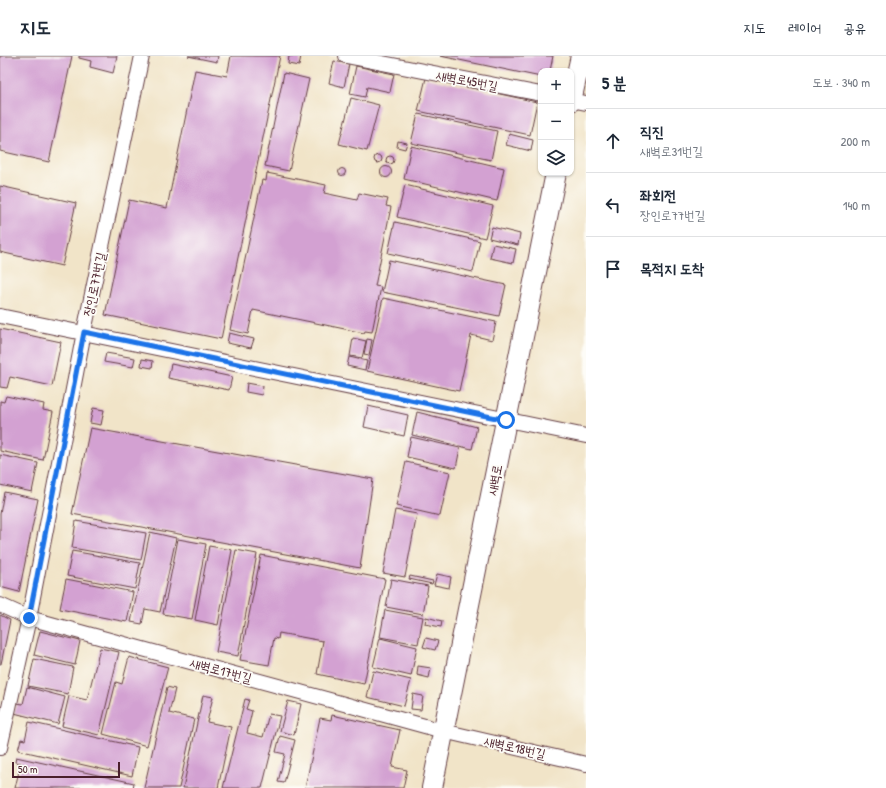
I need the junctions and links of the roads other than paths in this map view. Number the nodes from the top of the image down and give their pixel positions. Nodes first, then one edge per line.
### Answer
1 (142, 56) edge
2 (346, 56) edge
3 (581, 56) edge
4 (574, 88) edge
5 (538, 93) edge
6 (574, 101) edge
7 (586, 103) edge
8 (555, 176) edge
9 (0, 316) edge
10 (84, 332) junction
11 (506, 420) junction
12 (586, 436) edge
13 (0, 605) edge
14 (29, 618) junction
15 (443, 731) junction
16 (0, 748) edge
17 (586, 764) edge
18 (432, 788) edge

1 - 10 street, 장인로77번길
2 - 5 street, 새벽로45번길
3 - 4 main road
6 - 7 street
8 - 11 main road, 새벽로
9 - 10 street
10 - 11 street
10 - 14 street, 장인로77번길
11 - 12 street
11 - 15 main road, 새벽로
13 - 14 street, 새벽로17번길
14 - 15 street, 새벽로17번길
14 - 16 street, 장인로77번길
15 - 17 street, 새벽로18번길
15 - 18 main road, 새벽로

